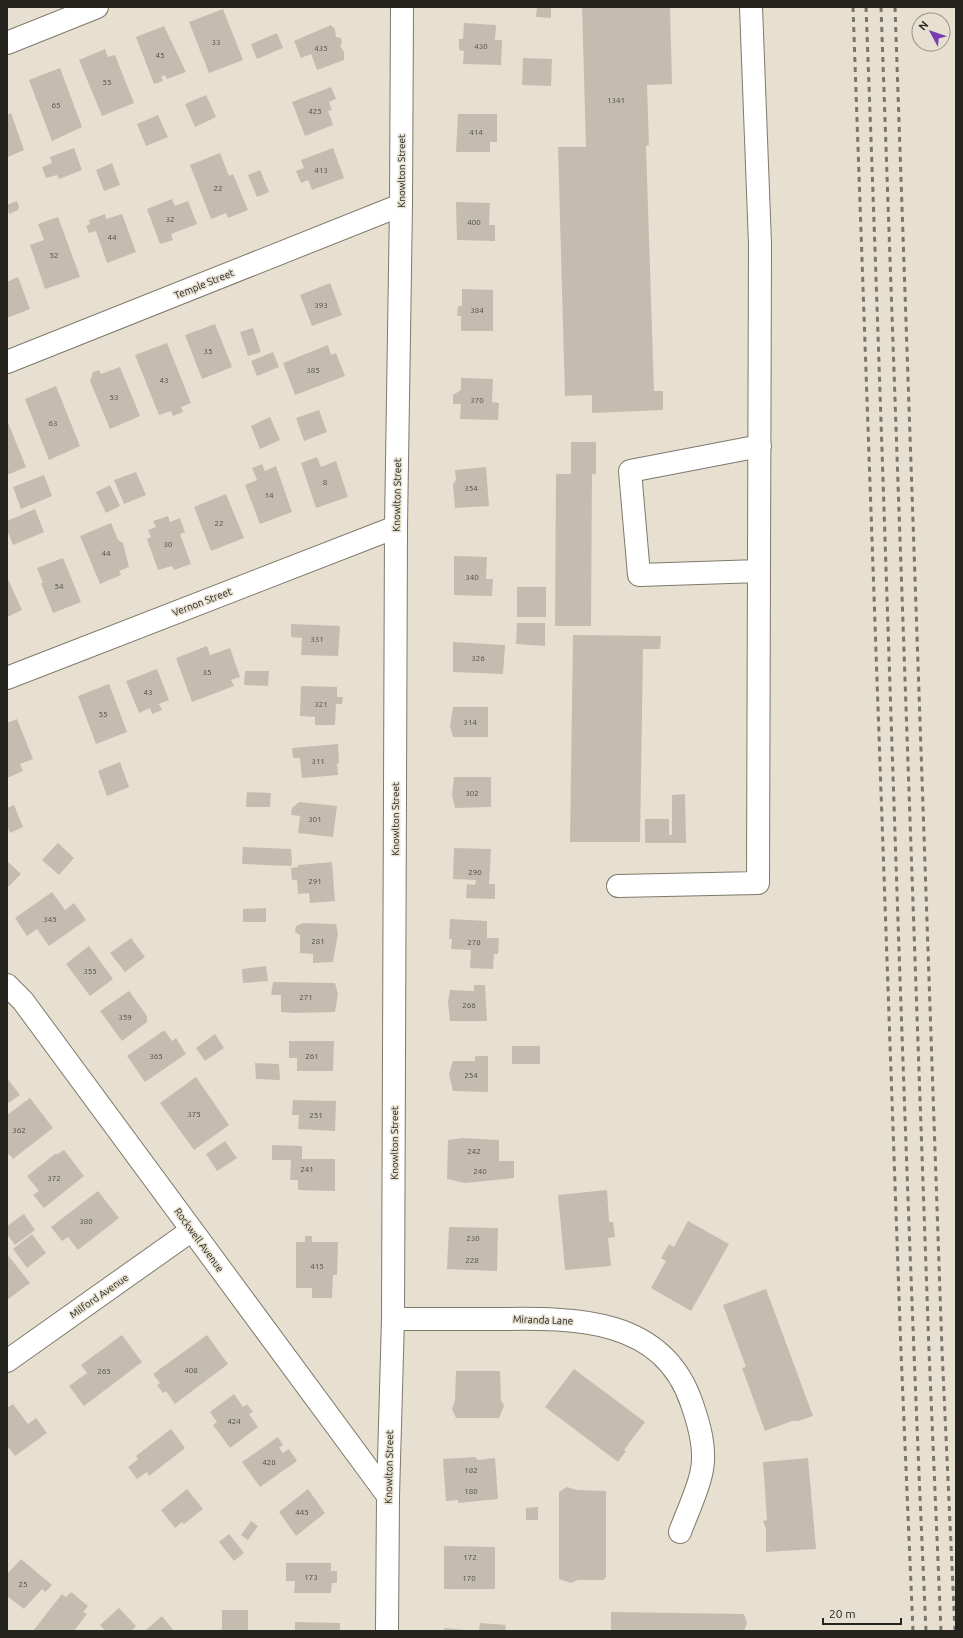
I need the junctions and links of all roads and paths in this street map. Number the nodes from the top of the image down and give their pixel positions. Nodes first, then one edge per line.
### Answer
1 (97, 7) edge
2 (402, 7) edge
3 (751, 7) edge
4 (7, 43) edge
5 (401, 205) junction
6 (7, 362) edge
7 (760, 446) junction
8 (396, 527) junction
9 (759, 571) junction
10 (7, 678) edge
11 (618, 886) dead end
12 (7, 985) edge
13 (192, 1230) junction
14 (393, 1319) junction
15 (7, 1361) edge
16 (388, 1496) junction
17 (680, 1532) dead end
18 (387, 1631) edge

1 - 4 street
2 - 5 street, Knowlton Street
3 - 7 street
5 - 6 street, Temple Street
5 - 8 street, Knowlton Street
7 - 9 street
7 - 9 street
8 - 10 street, Vernon Street
8 - 14 street, Knowlton Street
9 - 11 street
12 - 13 street, Rockwell Avenue
13 - 15 street, Milford Avenue
13 - 16 street, Rockwell Avenue
14 - 16 street, Knowlton Street
14 - 17 street, Miranda Lane
16 - 18 street, Knowlton Street

